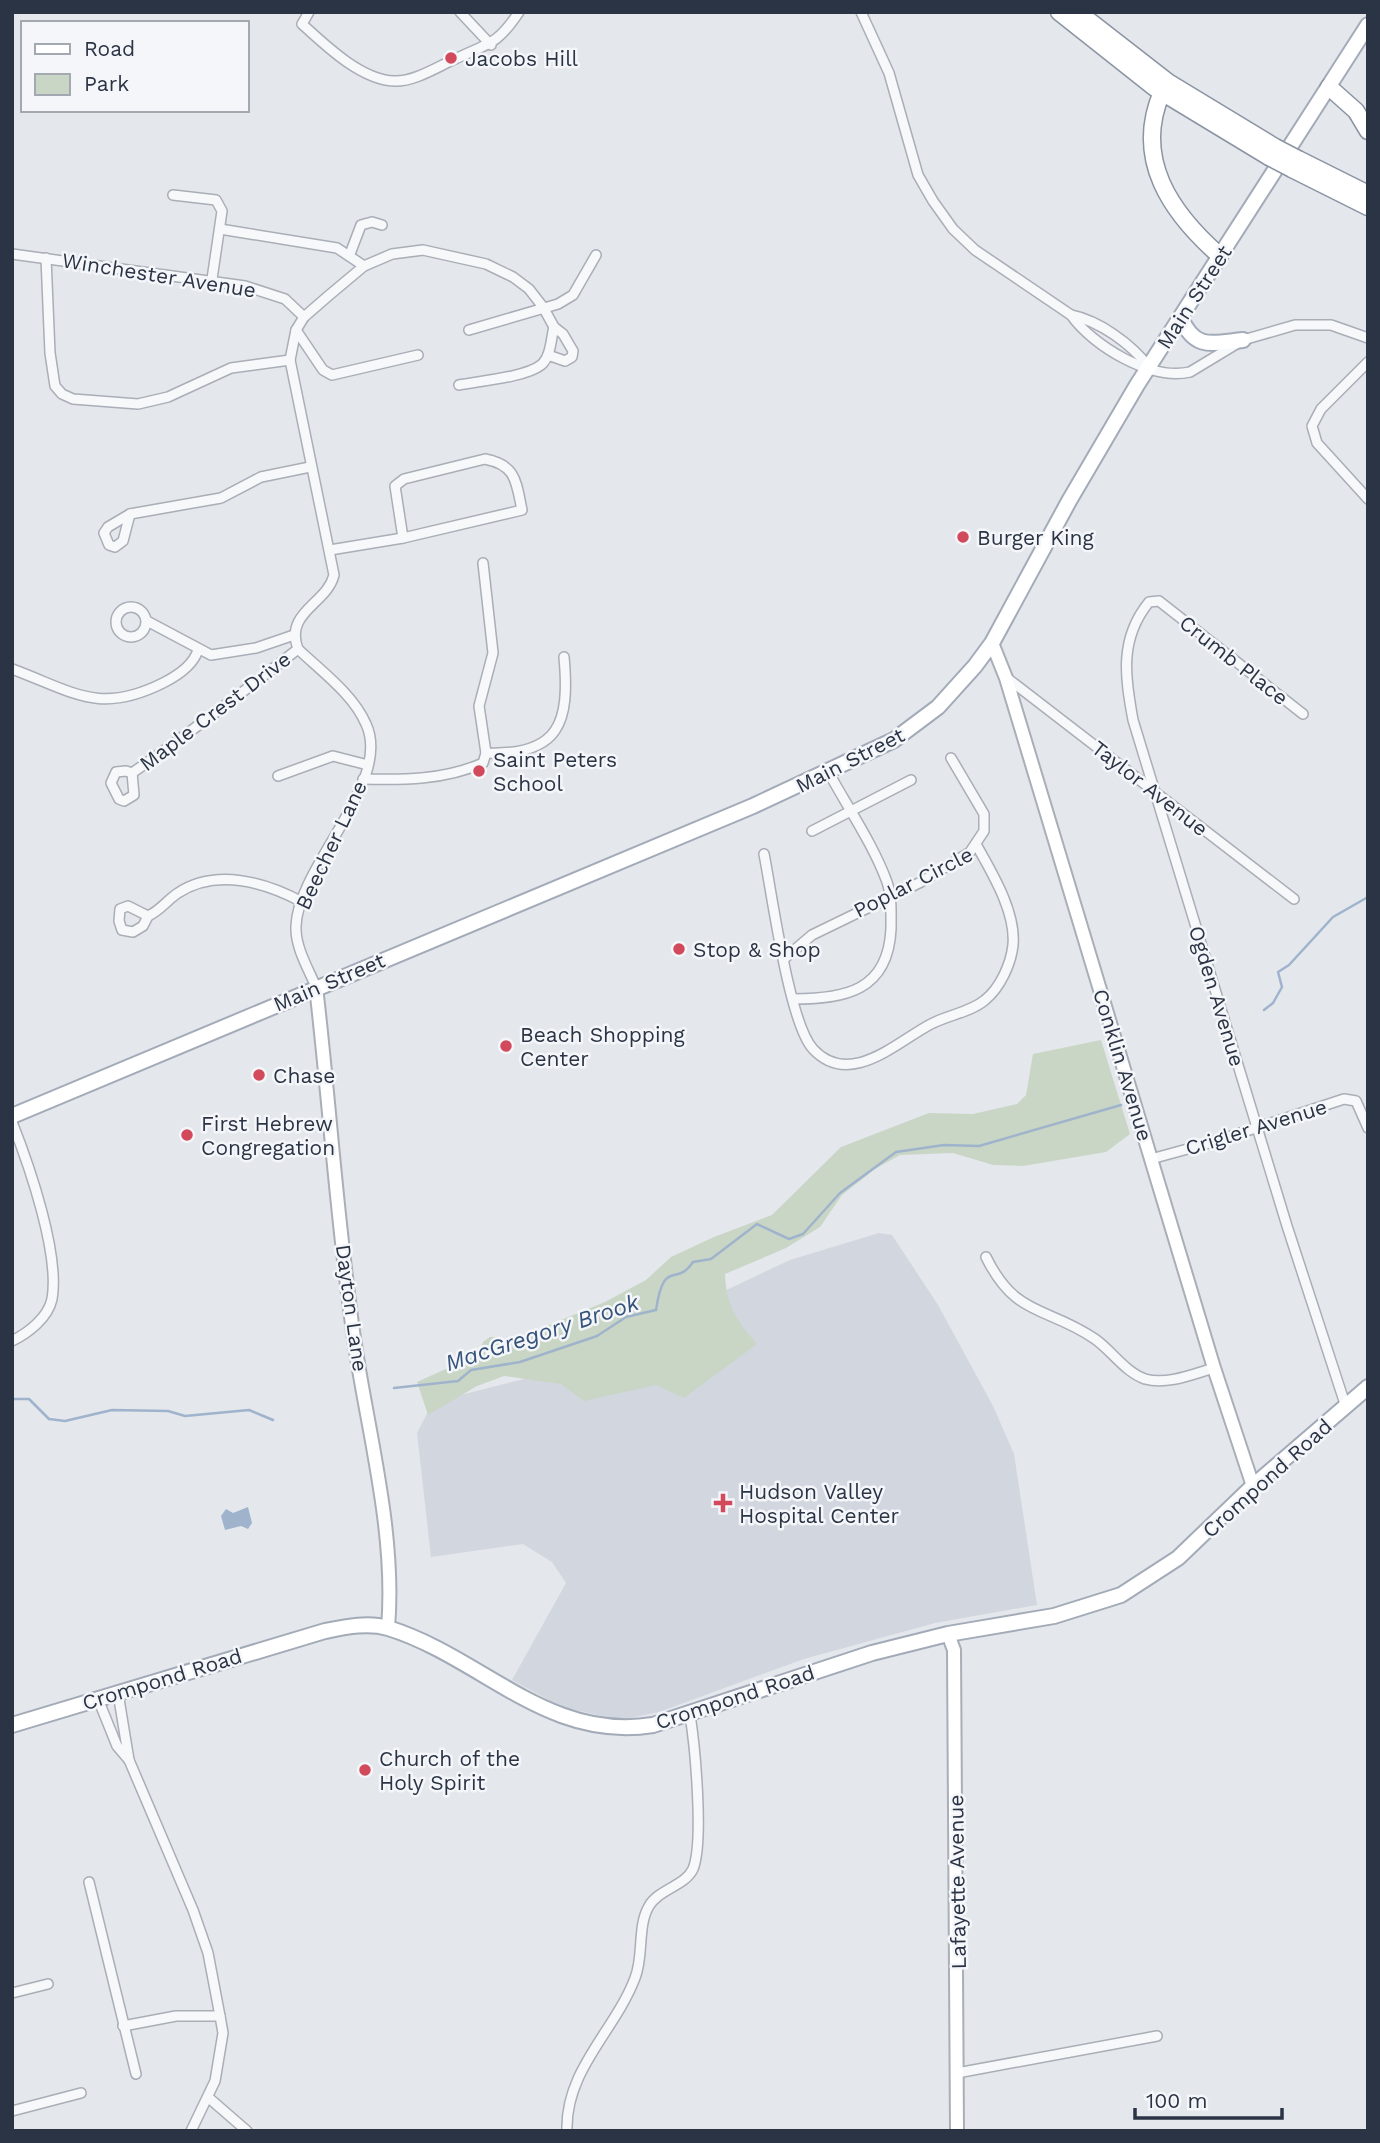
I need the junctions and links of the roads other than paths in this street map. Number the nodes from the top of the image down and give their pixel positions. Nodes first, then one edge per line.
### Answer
1 (309, 12) edge
2 (460, 12) edge
3 (519, 12) edge
4 (861, 12) edge
5 (1059, 12) edge
6 (1078, 12) edge
7 (1368, 25) edge
8 (491, 45) junction
9 (1329, 87) junction
10 (1161, 92) junction
11 (1368, 131) edge
12 (1272, 152) junction
13 (173, 195) dead end
14 (1367, 195) edge
15 (382, 225) dead end
16 (220, 229) junction
17 (12, 254) edge
18 (350, 254) junction
19 (596, 255) dead end
20 (1220, 256) junction
21 (46, 258) junction
22 (364, 266) junction
23 (212, 279) junction
24 (543, 307) junction
25 (304, 317) junction
26 (1181, 318) junction
27 (554, 327) junction
28 (296, 330) junction
29 (469, 330) dead end
30 (1368, 338) edge
31 (1243, 340) junction
32 (418, 355) dead end
33 (548, 355) junction
34 (290, 360) junction
35 (1368, 362) edge
36 (1149, 367) junction
37 (459, 385) dead end
38 (310, 467) junction
39 (1368, 499) edge
40 (130, 514) dead end
41 (403, 538) junction
42 (330, 551) junction
43 (483, 563) dead end
44 (1164, 606) joint
45 (147, 621) dead end
46 (294, 635) junction
47 (992, 643) junction
48 (298, 649) junction
49 (198, 650) junction
50 (564, 657) dead end
51 (12, 669) edge
52 (1006, 678) junction
53 (1303, 714) dead end
54 (486, 753) junction
55 (951, 758) dead end
56 (368, 765) junction
57 (132, 773) dead end
58 (829, 773) junction
59 (278, 776) dead end
60 (363, 779) junction
61 (911, 780) dead end
62 (1154, 792) junction
63 (851, 813) junction
64 (812, 831) dead end
65 (977, 846) junction
66 (764, 854) dead end
67 (889, 896) junction
68 (1294, 899) dead end
69 (302, 902) junction
70 (148, 916) dead end
71 (785, 958) junction
72 (316, 987) junction
73 (793, 999) junction
74 (12, 1116) edge
75 (12, 1122) edge
76 (1258, 1127) junction
77 (1368, 1128) edge
78 (1151, 1159) junction
79 (986, 1257) dead end
80 (12, 1341) edge
81 (1214, 1368) junction
82 (1368, 1387) edge
83 (1346, 1407) junction
84 (1253, 1486) junction
85 (388, 1628) junction
86 (948, 1634) junction
87 (118, 1693) junction
88 (99, 1699) junction
89 (690, 1715) junction
90 (12, 1725) edge
91 (129, 1760) junction
92 (89, 1882) dead end
93 (48, 1984) dead end
94 (12, 1993) edge
95 (220, 2016) junction
96 (123, 2026) junction
97 (1157, 2036) dead end
98 (957, 2073) junction
99 (136, 2074) dead end
100 (81, 2093) dead end
101 (209, 2098) junction
102 (12, 2111) edge
103 (191, 2131) edge
104 (247, 2131) edge
105 (567, 2131) edge
106 (957, 2131) edge

1 - 8 street
2 - 8 street
3 - 8 street
4 - 36 street
5 - 10 highway
6 - 12 highway
7 - 9 main road, Main Street
9 - 11 highway
9 - 20 main road, Main Street
10 - 12 highway
10 - 20 highway
12 - 14 highway, bridge
13 - 16 street
15 - 18 street
16 - 18 street
16 - 23 street
17 - 21 street
18 - 22 street
19 - 24 street
20 - 26 main road, Main Street
21 - 23 street, Winchester Avenue
21 - 34 street, Winchester Avenue
22 - 24 street
22 - 25 street
23 - 25 street, Winchester Avenue
24 - 27 street
24 - 29 street
25 - 28 street
26 - 31 main road
26 - 36 main road, Main Street
27 - 33 street
27 - 33 street
28 - 32 street
28 - 34 street
30 - 31 street
31 - 36 street
33 - 37 street
34 - 38 street
35 - 39 street
36 - 47 main road, Main Street
38 - 40 street
38 - 42 street
41 - 41 street
41 - 42 street
42 - 46 street
43 - 54 street
44 - 53 street, Crumb Place
44 - 62 street, Ogden Avenue
45 - 49 street
46 - 48 street, Beecher Lane
46 - 49 street
47 - 52 street, Conklin Avenue
47 - 58 main road, Main Street
48 - 56 street, Beecher Lane
48 - 57 street, Maple Crest Drive
49 - 51 street
50 - 54 street
52 - 62 street, Taylor Avenue
52 - 78 street, Conklin Avenue
54 - 60 street
55 - 65 street
56 - 59 street
56 - 60 street, Beecher Lane
58 - 63 street
58 - 72 main road, Main Street
60 - 69 street, Beecher Lane
61 - 63 street
62 - 68 street, Taylor Avenue
62 - 76 street, Ogden Avenue
63 - 64 street
63 - 67 street
65 - 67 street, Poplar Circle
65 - 73 street, Poplar Circle
66 - 71 street, Poplar Circle
67 - 71 street, Poplar Circle
67 - 73 street
69 - 70 street
69 - 72 street, Beecher Lane
71 - 73 street, Poplar Circle
72 - 74 main road, Main Street
72 - 85 street, Dayton Lane
75 - 80 street
76 - 77 street, Crigler Avenue
76 - 78 street, Crigler Avenue
76 - 83 street, Ogden Avenue
78 - 81 street, Conklin Avenue
79 - 81 street
81 - 84 street, Conklin Avenue
82 - 83 main road, Crompond Road
83 - 84 main road, Crompond Road
84 - 86 main road, Crompond Road
85 - 87 main road, Crompond Road
85 - 89 main road, Crompond Road
86 - 89 main road, Crompond Road
86 - 98 street, Lafayette Avenue
87 - 88 main road, Crompond Road
87 - 91 street
88 - 90 main road, Crompond Road
88 - 91 street
89 - 105 street
91 - 95 street
92 - 96 street
93 - 94 street
95 - 96 street
95 - 101 street
96 - 99 street
97 - 98 street
98 - 106 street, Lafayette Avenue
100 - 102 street
101 - 103 street
101 - 104 street

